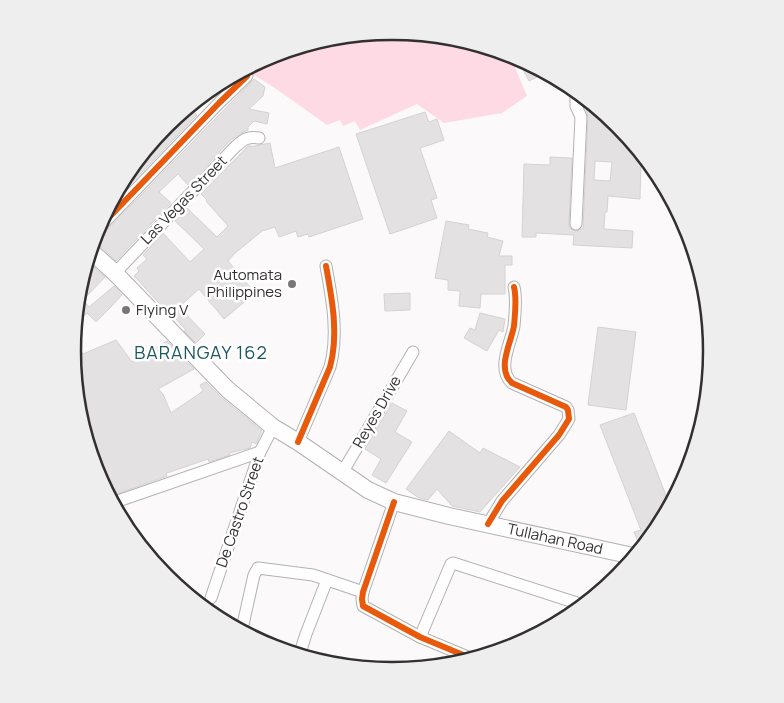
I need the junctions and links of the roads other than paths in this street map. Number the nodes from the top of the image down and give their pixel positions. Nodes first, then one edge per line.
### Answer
1 (247, 76) dead end
2 (576, 100) edge
3 (259, 138) dead end
4 (113, 214) edge
5 (576, 224) dead end
6 (95, 257) edge
7 (326, 266) dead end
8 (114, 273) junction
9 (514, 287) dead end
10 (413, 352) dead end
11 (273, 427) junction
12 (298, 442) junction
13 (260, 452) junction
14 (342, 473) junction
15 (119, 501) edge
16 (394, 502) junction
17 (488, 524) junction
18 (628, 555) edge
19 (327, 580) junction
20 (363, 592) junction
21 (211, 598) dead end
22 (577, 603) edge
23 (243, 625) edge
24 (420, 637) junction
25 (302, 649) edge
26 (462, 655) edge

1 - 4 street
2 - 5 street
3 - 8 street, Las Vegas Street
6 - 8 main road, Tullahan Road
7 - 12 street
8 - 11 main road, Tullahan Road
9 - 17 street
10 - 14 street, Reyes Drive
11 - 12 main road, Tullahan Road
11 - 13 street, De Castro Street
12 - 14 main road, Tullahan Road
13 - 15 street
13 - 21 street, De Castro Street
14 - 16 main road, Tullahan Road
16 - 17 main road, Tullahan Road
16 - 20 street
17 - 18 main road, Tullahan Road
19 - 20 street
19 - 23 street
19 - 25 street
20 - 24 street
22 - 24 street
24 - 26 street

